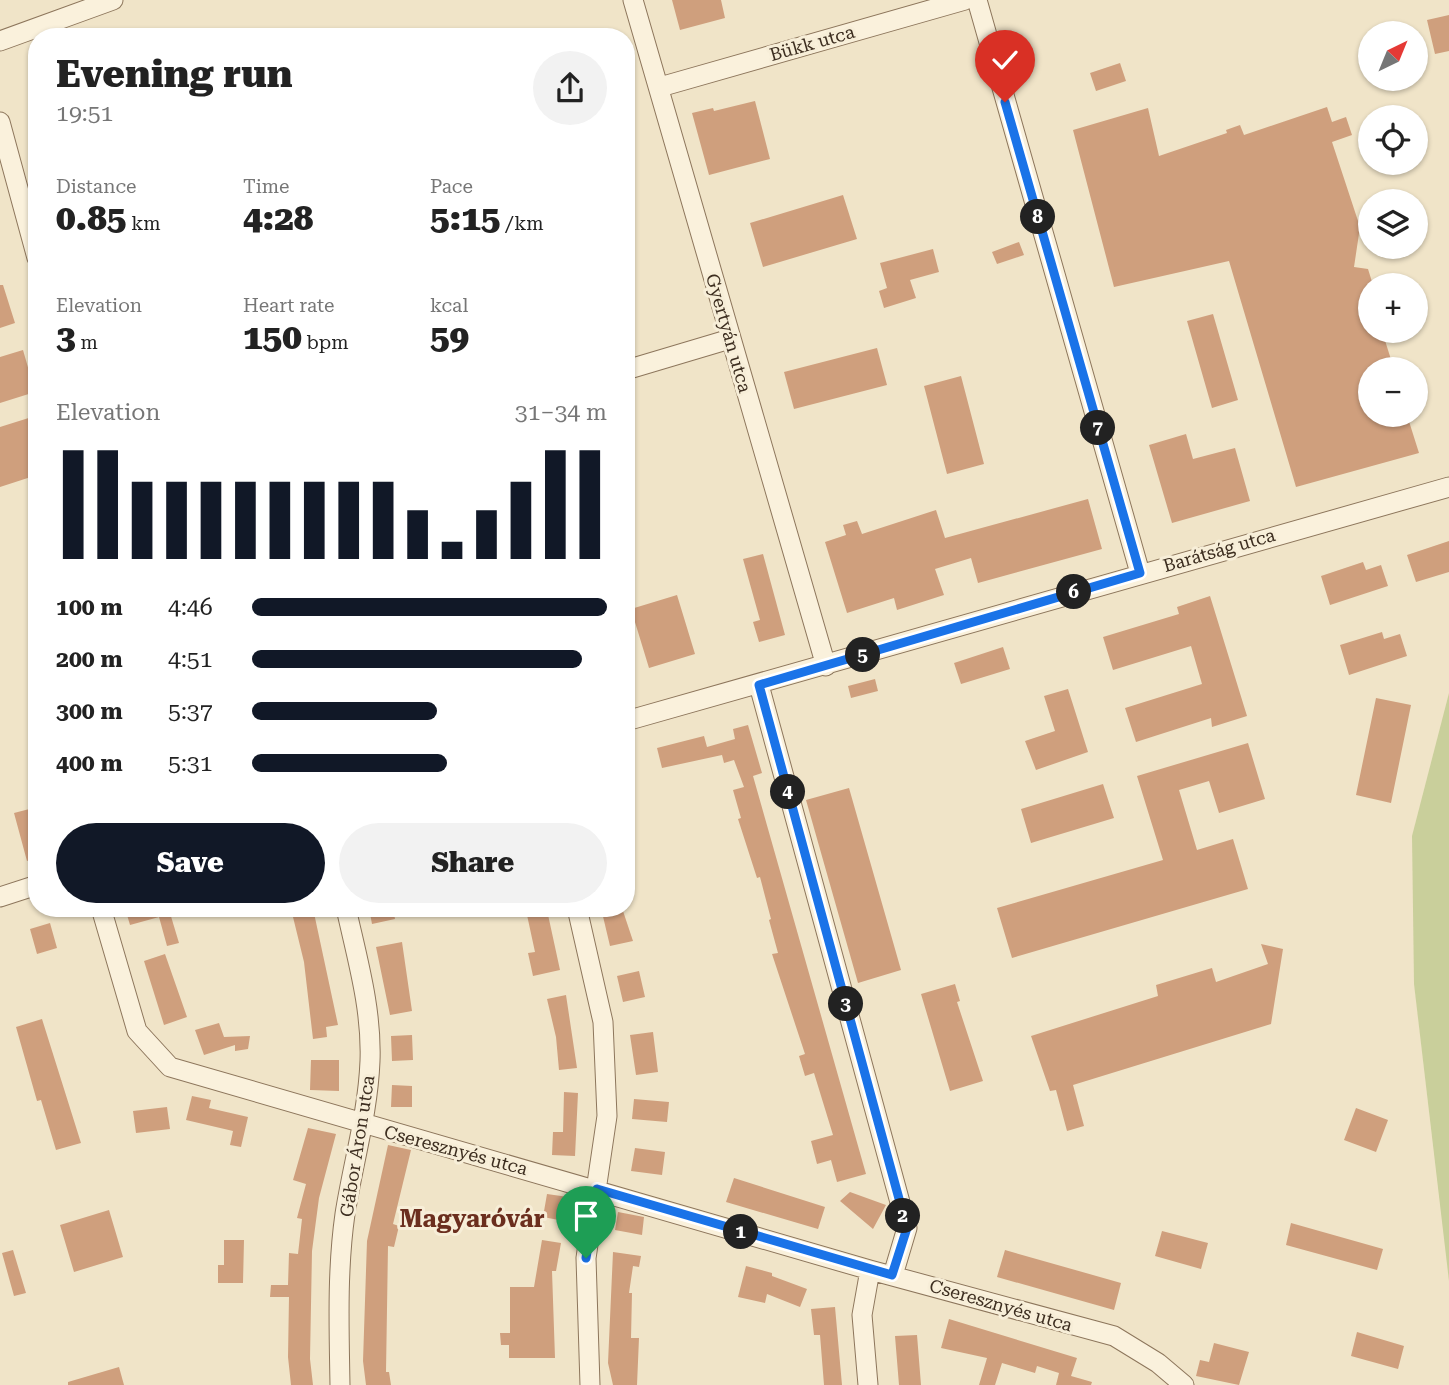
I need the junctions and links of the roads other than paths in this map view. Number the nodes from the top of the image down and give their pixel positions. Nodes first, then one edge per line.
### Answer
1 (113, 0) edge
2 (633, 0) edge
3 (965, 0) edge
4 (976, 0) edge
5 (36, 28) edge
6 (28, 31) edge
7 (0, 41) edge
8 (660, 87) junction
9 (0, 122) edge
10 (28, 225) edge
11 (730, 339) junction
12 (635, 367) edge
13 (1449, 487) edge
14 (1140, 573) junction
15 (826, 666) junction
16 (759, 685) junction
17 (635, 719) edge
18 (28, 888) edge
19 (0, 897) edge
20 (104, 917) edge
21 (347, 917) edge
22 (579, 917) edge
23 (363, 1125) junction
24 (597, 1189) junction
25 (870, 1270) junction
26 (892, 1275) junction
27 (340, 1385) edge
28 (590, 1385) edge
29 (868, 1385) edge
30 (1184, 1385) edge

1 - 5 street
2 - 8 street, Gyertyán utca
3 - 8 street, Bükk utca
4 - 14 street
6 - 7 street
8 - 11 street, Gyertyán utca
9 - 10 street
11 - 12 street
11 - 15 street, Gyertyán utca
13 - 14 street, Barátság utca
14 - 15 street, Barátság utca
15 - 16 street, Barátság utca
16 - 17 street, Barátság utca
16 - 26 street
18 - 19 street
20 - 23 street, Cseresznyés utca
21 - 23 street, Gábor Áron utca
22 - 24 street
23 - 24 street, Cseresznyés utca
23 - 27 street, Gábor Áron utca
24 - 25 street, Cseresznyés utca
24 - 28 street
25 - 26 street, Cseresznyés utca
25 - 29 street
26 - 30 street, Cseresznyés utca

